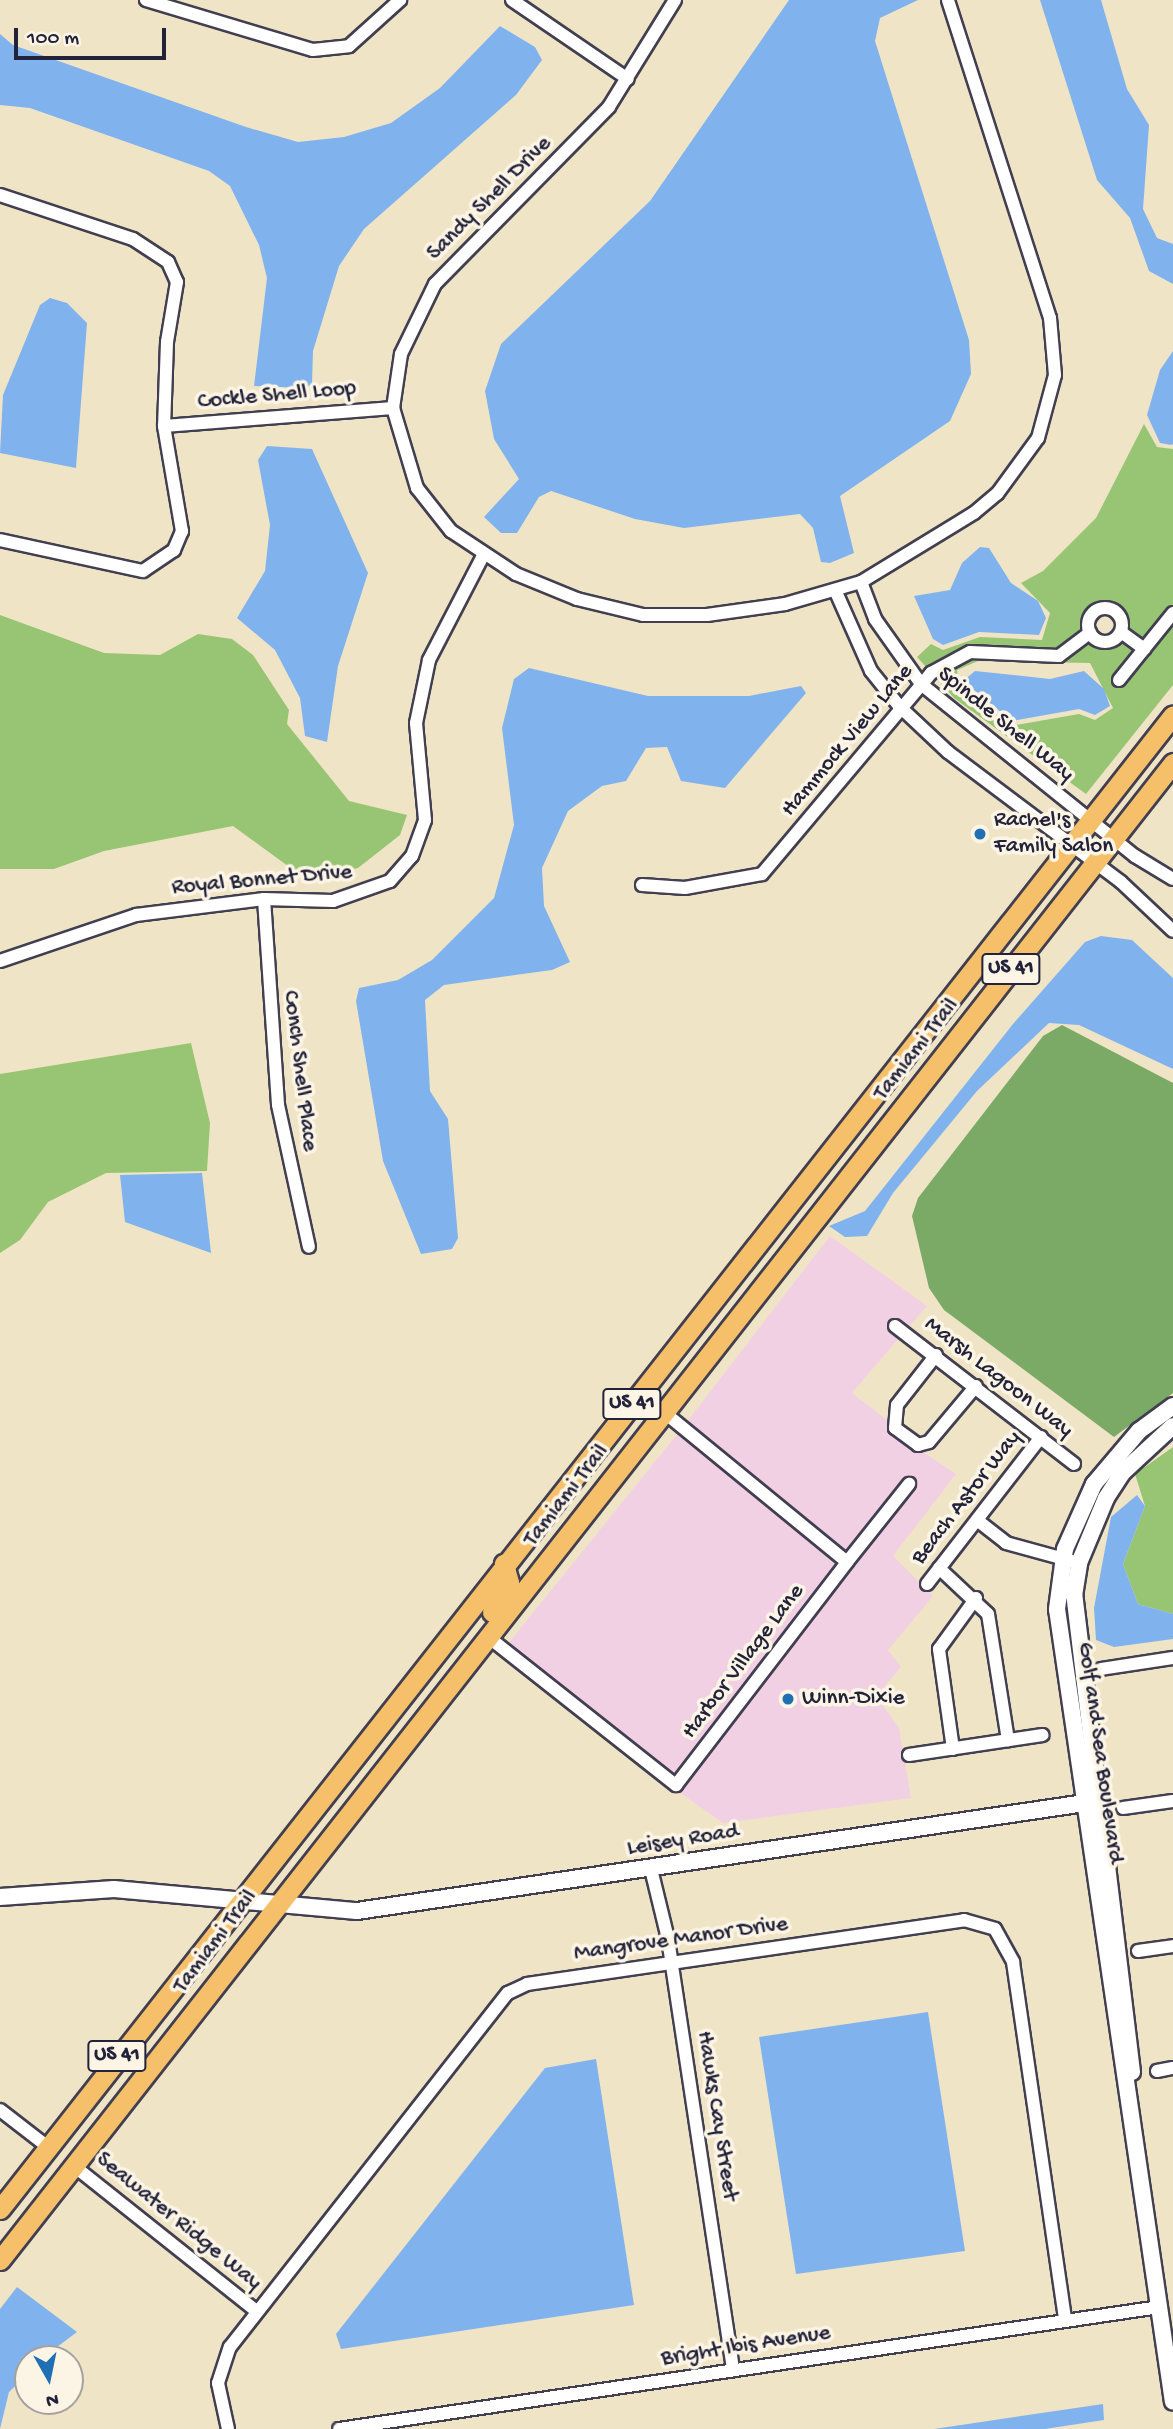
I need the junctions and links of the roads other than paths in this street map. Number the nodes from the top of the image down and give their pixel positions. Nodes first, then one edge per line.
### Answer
1 (146, 0) edge
2 (400, 0) edge
3 (512, 0) edge
4 (675, 0) edge
5 (948, 0) edge
6 (628, 79) junction
7 (0, 195) edge
8 (393, 408) junction
9 (164, 426) junction
10 (0, 540) edge
11 (483, 556) junction
12 (862, 582) junction
13 (836, 592) junction
14 (1173, 613) edge
15 (1090, 632) junction
16 (1121, 632) junction
17 (1144, 649) junction
18 (1119, 680) dead end
19 (921, 684) junction
20 (899, 706) junction
21 (1173, 715) edge
22 (1173, 763) edge
23 (1090, 821) junction
24 (1113, 839) junction
25 (1073, 842) junction
26 (1096, 861) junction
27 (1173, 879) edge
28 (642, 885) dead end
29 (264, 899) junction
30 (1173, 931) edge
31 (0, 961) edge
32 (857, 1117) junction
33 (850, 1175) junction
34 (309, 1247) dead end
35 (895, 1326) dead end
36 (936, 1355) junction
37 (667, 1359) junction
38 (976, 1386) junction
39 (1173, 1406) edge
40 (664, 1412) junction
41 (1173, 1426) edge
42 (1041, 1437) junction
43 (1074, 1464) dead end
44 (909, 1484) dead end
45 (977, 1520) junction
46 (1071, 1560) junction
47 (847, 1562) junction
48 (504, 1564) junction
49 (939, 1568) junction
50 (927, 1584) dead end
51 (976, 1598) junction
52 (487, 1636) junction
53 (1173, 1658) edge
54 (1101, 1669) dead end
55 (454, 1678) junction
56 (1043, 1735) dead end
57 (1008, 1740) junction
58 (953, 1749) junction
59 (909, 1755) dead end
60 (1173, 1801) edge
61 (1090, 1802) junction
62 (1123, 1808) dead end
63 (651, 1869) junction
64 (0, 1897) edge
65 (235, 1903) junction
66 (274, 1905) junction
67 (1173, 1946) edge
68 (1139, 1951) dead end
69 (671, 1964) junction
70 (1173, 2068) edge
71 (1157, 2071) dead end
72 (0, 2110) edge
73 (48, 2147) junction
74 (74, 2166) junction
75 (0, 2209) edge
76 (0, 2260) edge
77 (1159, 2306) junction
78 (256, 2311) junction
79 (1065, 2320) junction
80 (733, 2370) junction
81 (1173, 2402) edge
82 (228, 2429) edge
83 (339, 2429) edge

1 - 2 street
3 - 6 street
4 - 6 street, Sandy Shell Drive
5 - 12 street, Sandy Shell Drive
6 - 8 street, Sandy Shell Drive
7 - 9 street, Cockle Shell Loop
8 - 9 street, Cockle Shell Loop
8 - 11 street, Sandy Shell Drive
9 - 10 street, Cockle Shell Loop
11 - 13 street, Sandy Shell Drive
11 - 29 street, Royal Bonnet Drive
12 - 13 street, Sandy Shell Drive
12 - 19 street, Spindle Shell Way
13 - 20 street
14 - 17 street
15 - 16 street
15 - 16 street, Hammock View Lane
15 - 19 street, Hammock View Lane
16 - 17 street
17 - 18 street
19 - 20 street, Hammock View Lane
19 - 23 street, Spindle Shell Way
20 - 25 street
20 - 28 street, Hammock View Lane
21 - 23 main road, Tamiami Trail / US 41
22 - 24 main road, Tamiami Trail / US 41
23 - 24 street, Spindle Shell Way
23 - 25 main road, Tamiami Trail / US 41
24 - 26 main road, Tamiami Trail / US 41
24 - 27 street, Spindle Shell Way
25 - 26 street
25 - 32 main road, Tamiami Trail / US 41
26 - 30 street
26 - 33 main road, Tamiami Trail / US 41
29 - 31 street, Royal Bonnet Drive
29 - 34 street, Conch Shell Place
32 - 33 main road
32 - 37 main road, Tamiami Trail / US 41
33 - 40 main road, Tamiami Trail / US 41
35 - 36 street, Marsh Lagoon Way
36 - 38 street, Marsh Lagoon Way
36 - 38 street
37 - 40 main road
37 - 48 main road, Tamiami Trail / US 41
38 - 42 street, Marsh Lagoon Way
39 - 46 street, Golf and Sea Boulevard
40 - 47 street
40 - 52 main road, Tamiami Trail / US 41
41 - 46 street, Golf and Sea Boulevard
42 - 43 street, Marsh Lagoon Way
42 - 45 street, Beach Astor Way
44 - 47 street
45 - 46 street
45 - 49 street, Beach Astor Way
46 - 61 street, Golf and Sea Boulevard
47 - 52 street, Harbor Village Lane
48 - 55 main road
48 - 65 main road, Tamiami Trail / US 41
49 - 50 street, Beach Astor Way
49 - 51 street
51 - 57 street
51 - 58 street
52 - 55 main road, Tamiami Trail / US 41
53 - 54 street
55 - 66 main road, Tamiami Trail / US 41
56 - 57 street
57 - 58 street
58 - 59 street
60 - 62 street
61 - 63 street, Leisey Road
61 - 77 street, Golf and Sea Boulevard
63 - 66 street, Leisey Road
63 - 69 street, Hawks Cay Street
64 - 65 street, Leisey Road
65 - 66 street, Leisey Road
65 - 73 main road, Tamiami Trail / US 41
66 - 74 main road, Tamiami Trail / US 41
67 - 68 street
69 - 78 street, Mangrove Manor Drive
69 - 79 street, Mangrove Manor Drive
69 - 80 street, Hawks Cay Street
70 - 71 street
72 - 73 street
73 - 75 main road, Tamiami Trail / US 41
74 - 76 main road, Tamiami Trail / US 41
74 - 78 street, Seawater Ridge Way
77 - 79 street, Bright Ibis Avenue
77 - 81 street, Golf and Sea Boulevard
78 - 82 street, Mangrove Manor Drive
79 - 80 street, Bright Ibis Avenue
80 - 83 street, Bright Ibis Avenue

